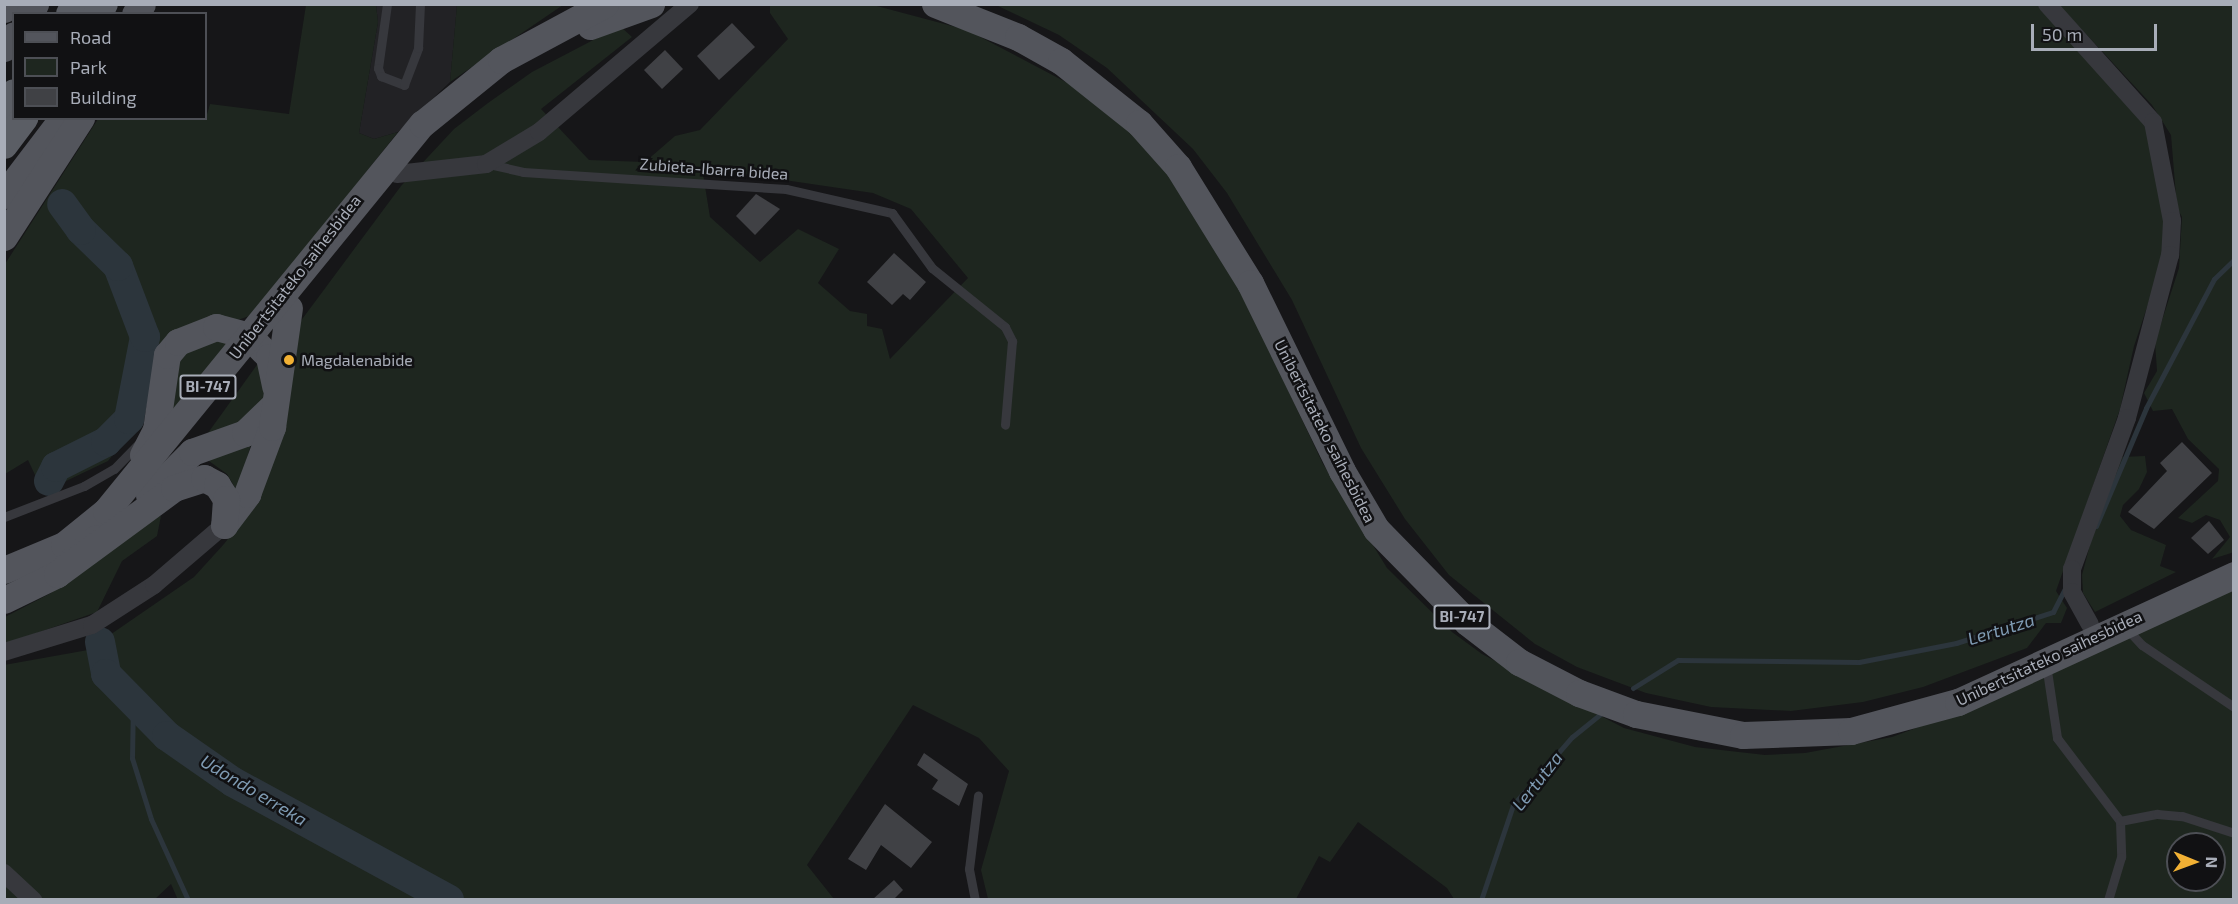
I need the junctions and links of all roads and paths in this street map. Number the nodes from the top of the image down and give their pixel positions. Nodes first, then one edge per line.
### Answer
1 (9, 4) edge
2 (387, 4) edge
3 (420, 4) edge
4 (605, 4) edge
5 (651, 4) edge
6 (690, 4) edge
7 (935, 4) edge
8 (977, 4) edge
9 (2047, 4) edge
10 (4, 9) edge
11 (23, 120) edge
12 (60, 120) edge
13 (80, 120) edge
14 (4, 145) edge
15 (486, 164) junction
16 (397, 174) junction
17 (4, 195) edge
18 (4, 237) edge
19 (289, 308) junction
20 (254, 340) junction
21 (275, 395) junction
22 (160, 403) junction
23 (1005, 425) dead end
24 (128, 485) junction
25 (4, 517) edge
26 (225, 525) junction
27 (120, 528) junction
28 (2234, 560) edge
29 (4, 570) edge
30 (57, 574) junction
31 (2234, 575) edge
32 (10, 596) edge
33 (2122, 623) junction
34 (2090, 624) junction
35 (4, 652) edge
36 (2045, 662) junction
37 (2234, 706) edge
38 (978, 796) dead end
39 (2120, 821) junction
40 (2234, 833) edge
41 (4, 873) edge
42 (33, 900) edge
43 (975, 900) edge
44 (2108, 900) edge

1 - 10 main road
2 - 3 lane
4 - 20 main road, Unibertsitateko saihesbidea / BI-747
5 - 16 main road, Unibertsitateko saihesbidea / BI-747
6 - 15 street
7 - 36 main road, Unibertsitateko saihesbidea / BI-747
8 - 34 main road, Unibertsitateko saihesbidea / BI-747
9 - 34 street
11 - 14 highway
12 - 17 main road
13 - 18 main road
15 - 16 street
15 - 23 lane, Zubieta-Ibarra bidea
16 - 19 main road, Unibertsitateko saihesbidea / BI-747
19 - 20 main road, Unibertsitateko saihesbidea / BI-747
19 - 21 main road
20 - 21 main road
20 - 22 main road
20 - 24 main road, Unibertsitateko saihesbidea / BI-747
20 - 30 main road, Unibertsitateko saihesbidea / BI-747
21 - 26 main road
21 - 27 main road
22 - 24 main road
22 - 25 lane
24 - 29 main road, Unibertsitateko saihesbidea / BI-747
26 - 27 main road
26 - 35 street
27 - 30 main road
28 - 34 main road, Unibertsitateko saihesbidea / BI-747
30 - 32 main road, BI-747
31 - 33 main road, Unibertsitateko saihesbidea / BI-747
33 - 36 main road, Unibertsitateko saihesbidea / BI-747
33 - 37 lane
36 - 39 lane
38 - 43 lane
39 - 40 lane
39 - 44 lane
41 - 42 street

